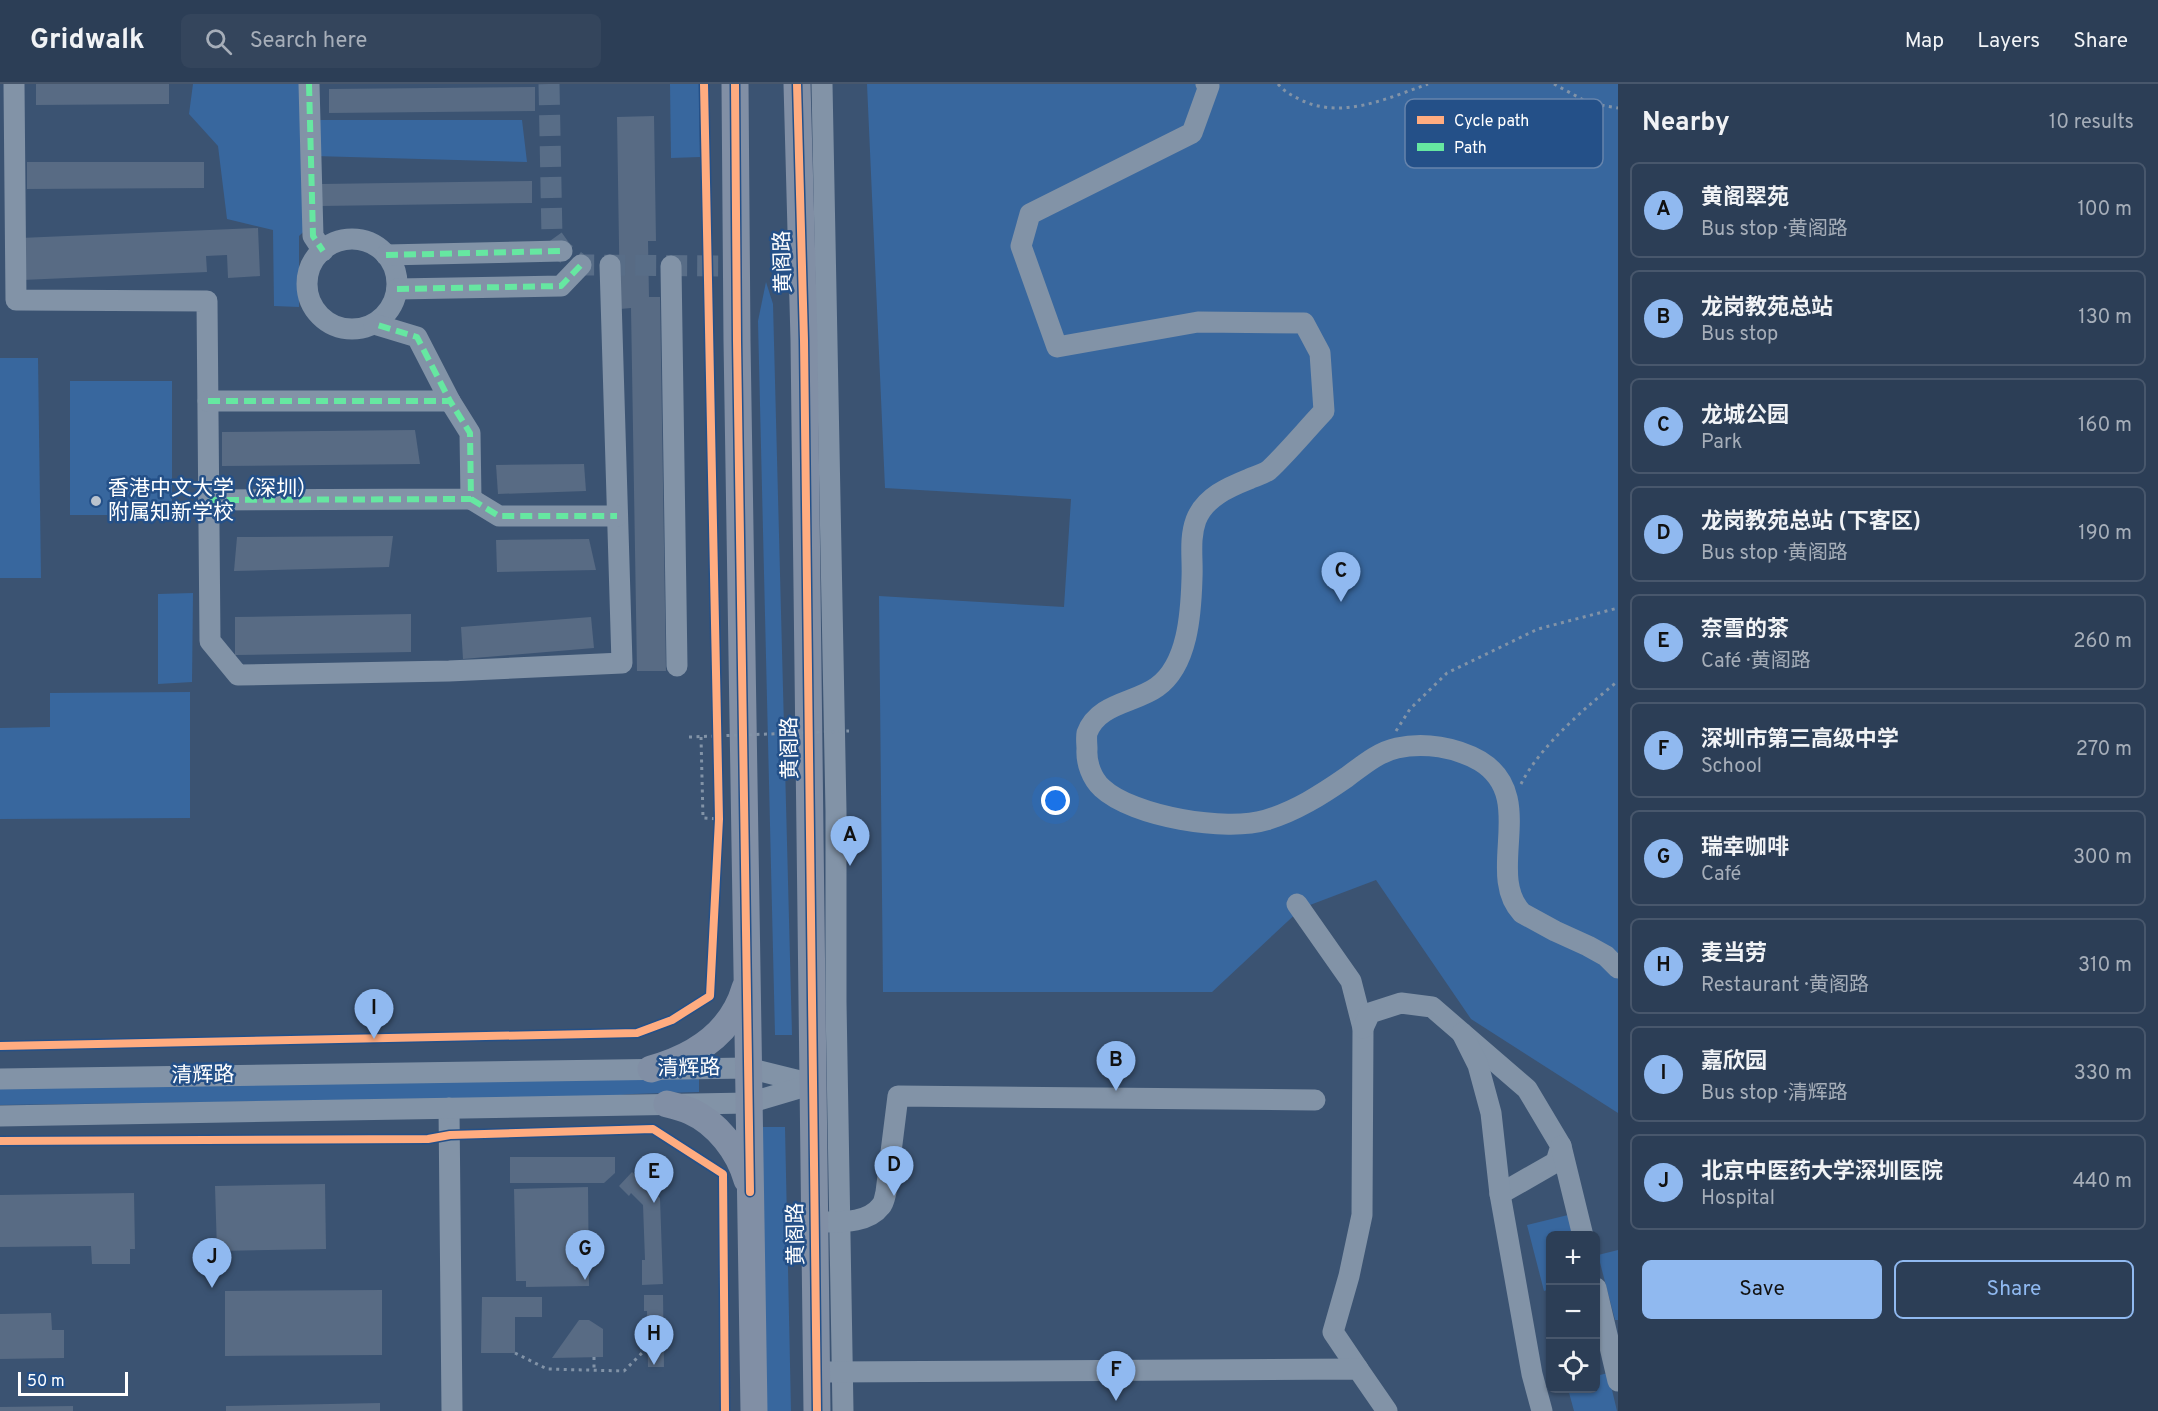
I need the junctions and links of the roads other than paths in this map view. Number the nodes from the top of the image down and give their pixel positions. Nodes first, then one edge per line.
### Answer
1 (14, 84) edge
2 (309, 84) edge
3 (735, 84) edge
4 (797, 84) edge
5 (822, 84) edge
6 (1206, 84) edge
7 (323, 251) junction
8 (562, 251) dead end
9 (386, 255) junction
10 (581, 265) dead end
11 (610, 265) dead end
12 (670, 266) dead end
13 (397, 289) junction
14 (374, 324) junction
15 (208, 401) junction
16 (450, 401) junction
17 (471, 499) junction
18 (209, 500) junction
19 (617, 516) junction
20 (677, 666) dead end
21 (1297, 904) dead end
22 (1618, 968) edge
23 (747, 981) junction
24 (1363, 1028) junction
25 (1462, 1034) junction
26 (748, 1068) junction
27 (651, 1069) junction
28 (0, 1079) edge
29 (813, 1084) junction
30 (1316, 1100) dead end
31 (749, 1103) junction
32 (667, 1104) junction
33 (449, 1108) junction
34 (0, 1116) edge
35 (1561, 1146) junction
36 (750, 1192) junction
37 (1500, 1194) junction
38 (827, 1222) junction
39 (1582, 1231) edge
40 (1600, 1305) edge
41 (1358, 1369) junction
42 (829, 1372) junction
43 (1618, 1381) edge
44 (452, 1411) edge
45 (754, 1411) edge
46 (817, 1411) edge
47 (843, 1411) edge
48 (1387, 1411) edge
49 (1542, 1411) edge

1 - 15 street
2 - 7 street
3 - 23 main road
4 - 29 main road, 黄阁路
5 - 38 street
6 - 22 street
7 - 9 street
7 - 14 street
8 - 9 street
9 - 13 street
10 - 13 street
11 - 19 street
12 - 20 street
13 - 14 street
14 - 16 street
15 - 16 street
15 - 18 street
16 - 17 street
17 - 18 street
17 - 19 street
18 - 19 street
21 - 24 street
23 - 26 main road
23 - 27 main road
24 - 25 street
24 - 41 street
25 - 35 street
25 - 37 street
26 - 27 street, 清辉路
26 - 29 street, 清辉路
26 - 31 main road
27 - 28 street, 清辉路
29 - 31 street, 清辉路
29 - 38 main road, 黄阁路
30 - 38 street
31 - 32 street, 清辉路
31 - 36 main road
32 - 33 street, 清辉路
32 - 36 main road
33 - 34 street, 清辉路
33 - 44 street
35 - 37 street
35 - 39 street
36 - 45 main road
37 - 49 street
38 - 42 main road, 黄阁路
40 - 43 street
41 - 42 street
41 - 48 street
42 - 46 main road, 黄阁路
42 - 47 street

